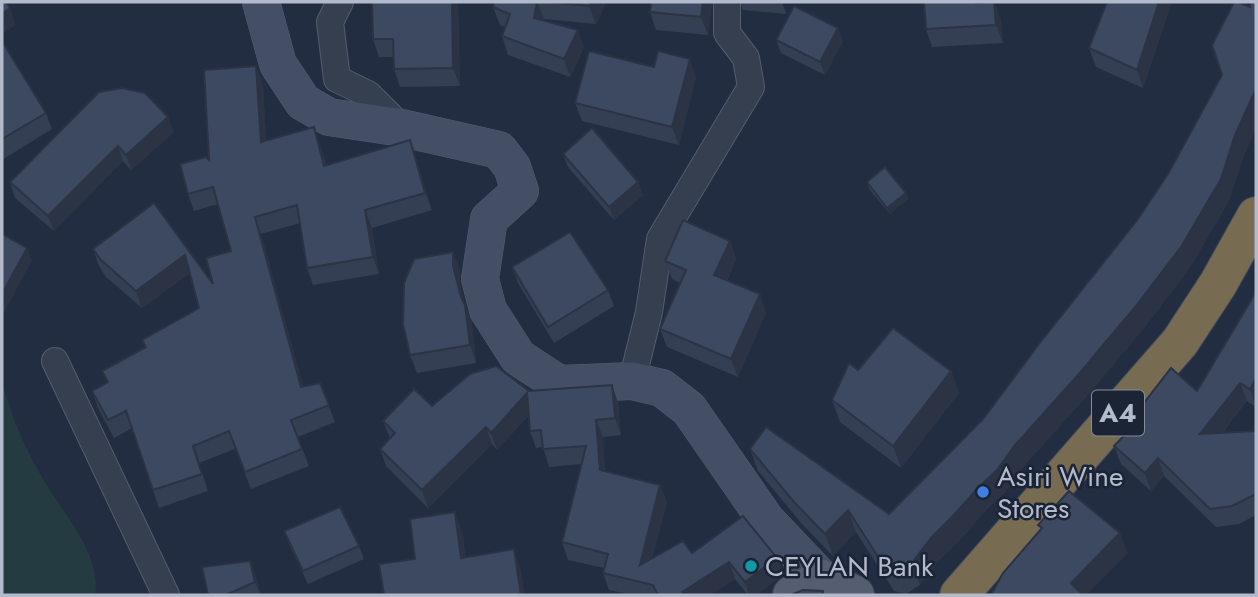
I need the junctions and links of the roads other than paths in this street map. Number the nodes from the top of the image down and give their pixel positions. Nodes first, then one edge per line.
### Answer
1 (261, 2) edge
2 (340, 2) edge
3 (727, 2) edge
4 (402, 128) junction
5 (1256, 216) edge
6 (55, 361) dead end
7 (632, 381) junction
8 (823, 590) edge
9 (166, 595) edge
10 (959, 595) edge

1 - 4 street
2 - 4 street
3 - 7 street
4 - 7 street
5 - 10 highway, A4
6 - 9 street
7 - 8 street

